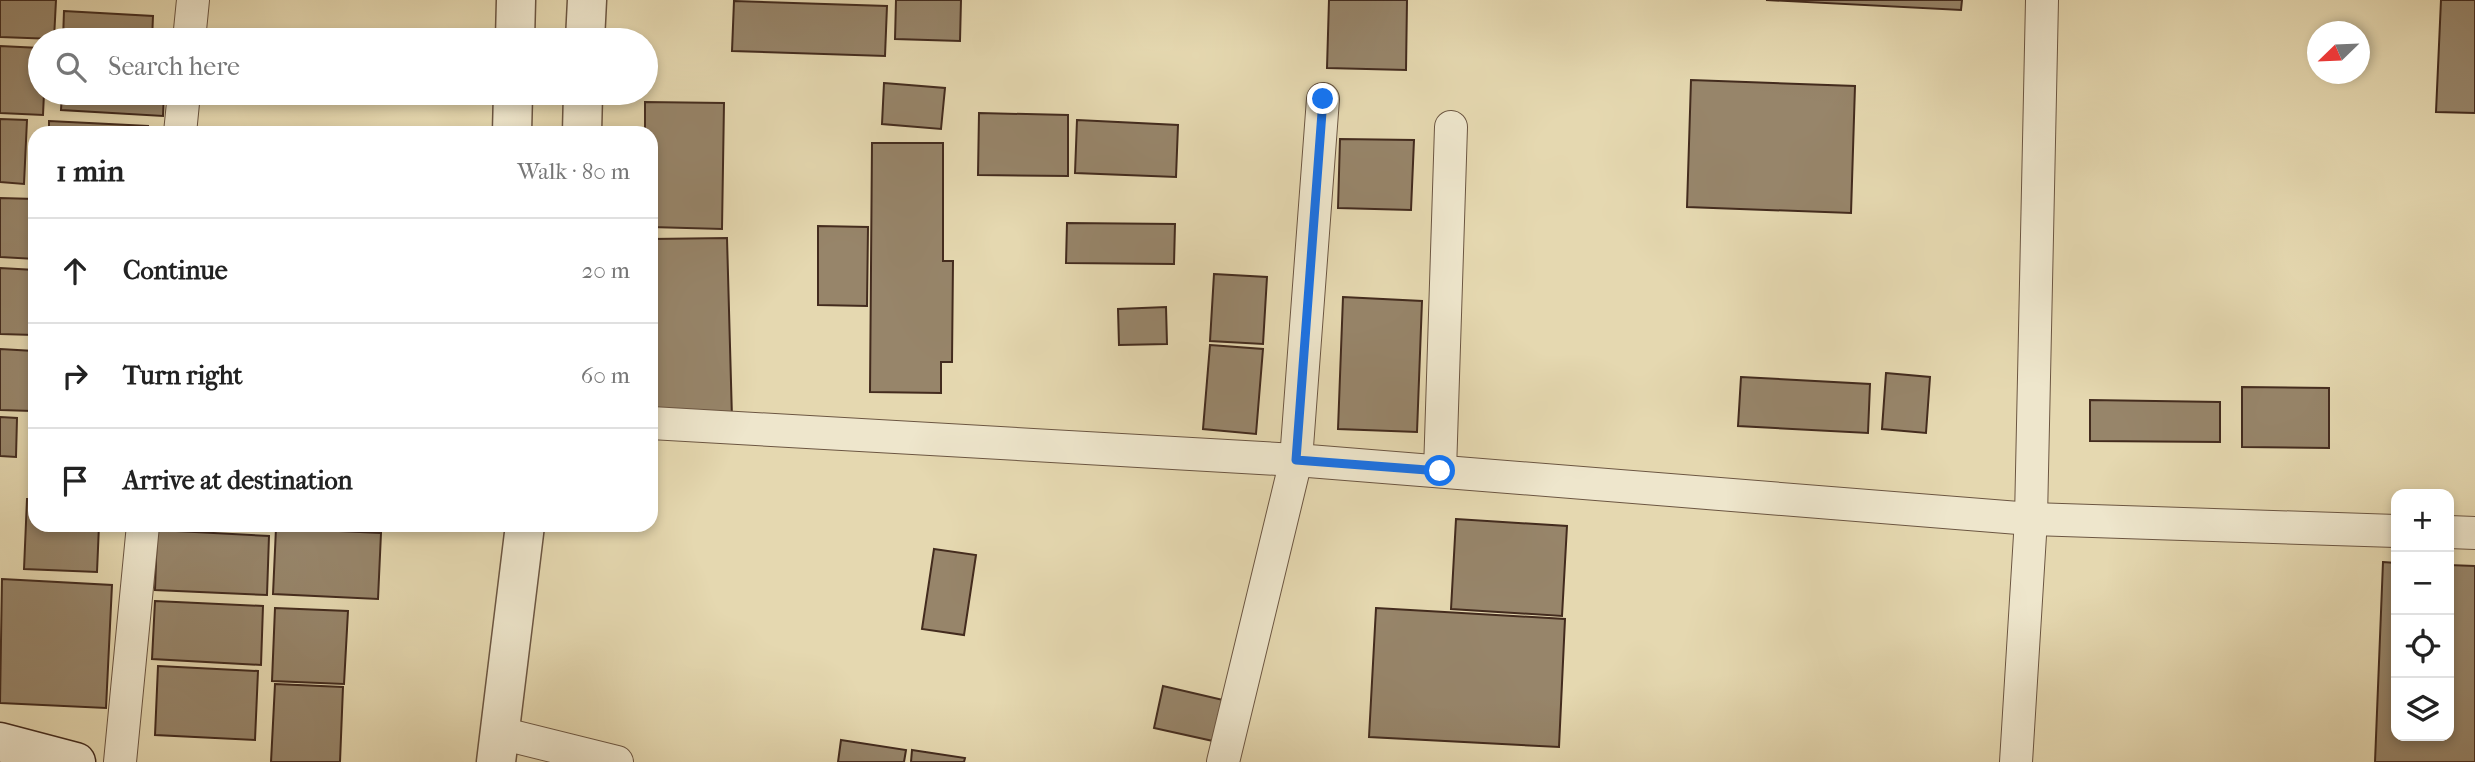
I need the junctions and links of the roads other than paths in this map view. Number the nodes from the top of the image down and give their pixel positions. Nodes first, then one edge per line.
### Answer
1 (193, 0) edge
2 (516, 0) edge
3 (587, 0) edge
4 (2042, 0) edge
5 (190, 28) edge
6 (515, 28) edge
7 (586, 28) edge
8 (1323, 99) dead end
9 (183, 105) edge
10 (513, 105) edge
11 (583, 105) edge
12 (181, 126) edge
13 (512, 126) edge
14 (582, 126) edge
15 (1451, 127) dead end
16 (658, 423) edge
17 (1296, 460) junction
18 (1440, 471) junction
19 (2031, 519) junction
20 (2391, 531) edge
21 (141, 532) edge
22 (524, 532) edge
23 (2454, 532) edge
24 (2475, 533) edge
25 (0, 742) edge
26 (498, 747) edge
27 (76, 762) edge
28 (120, 762) edge
29 (617, 762) edge
30 (1223, 762) edge
31 (2016, 762) edge

1 - 5 street
2 - 6 street
3 - 7 street
4 - 19 street
8 - 17 street
9 - 12 street
10 - 13 street
11 - 14 street
15 - 18 street
16 - 17 street
17 - 18 street
17 - 30 street
18 - 19 street
19 - 20 street
19 - 31 street
21 - 28 street
22 - 26 street
23 - 24 street
25 - 27 street
26 - 29 street

